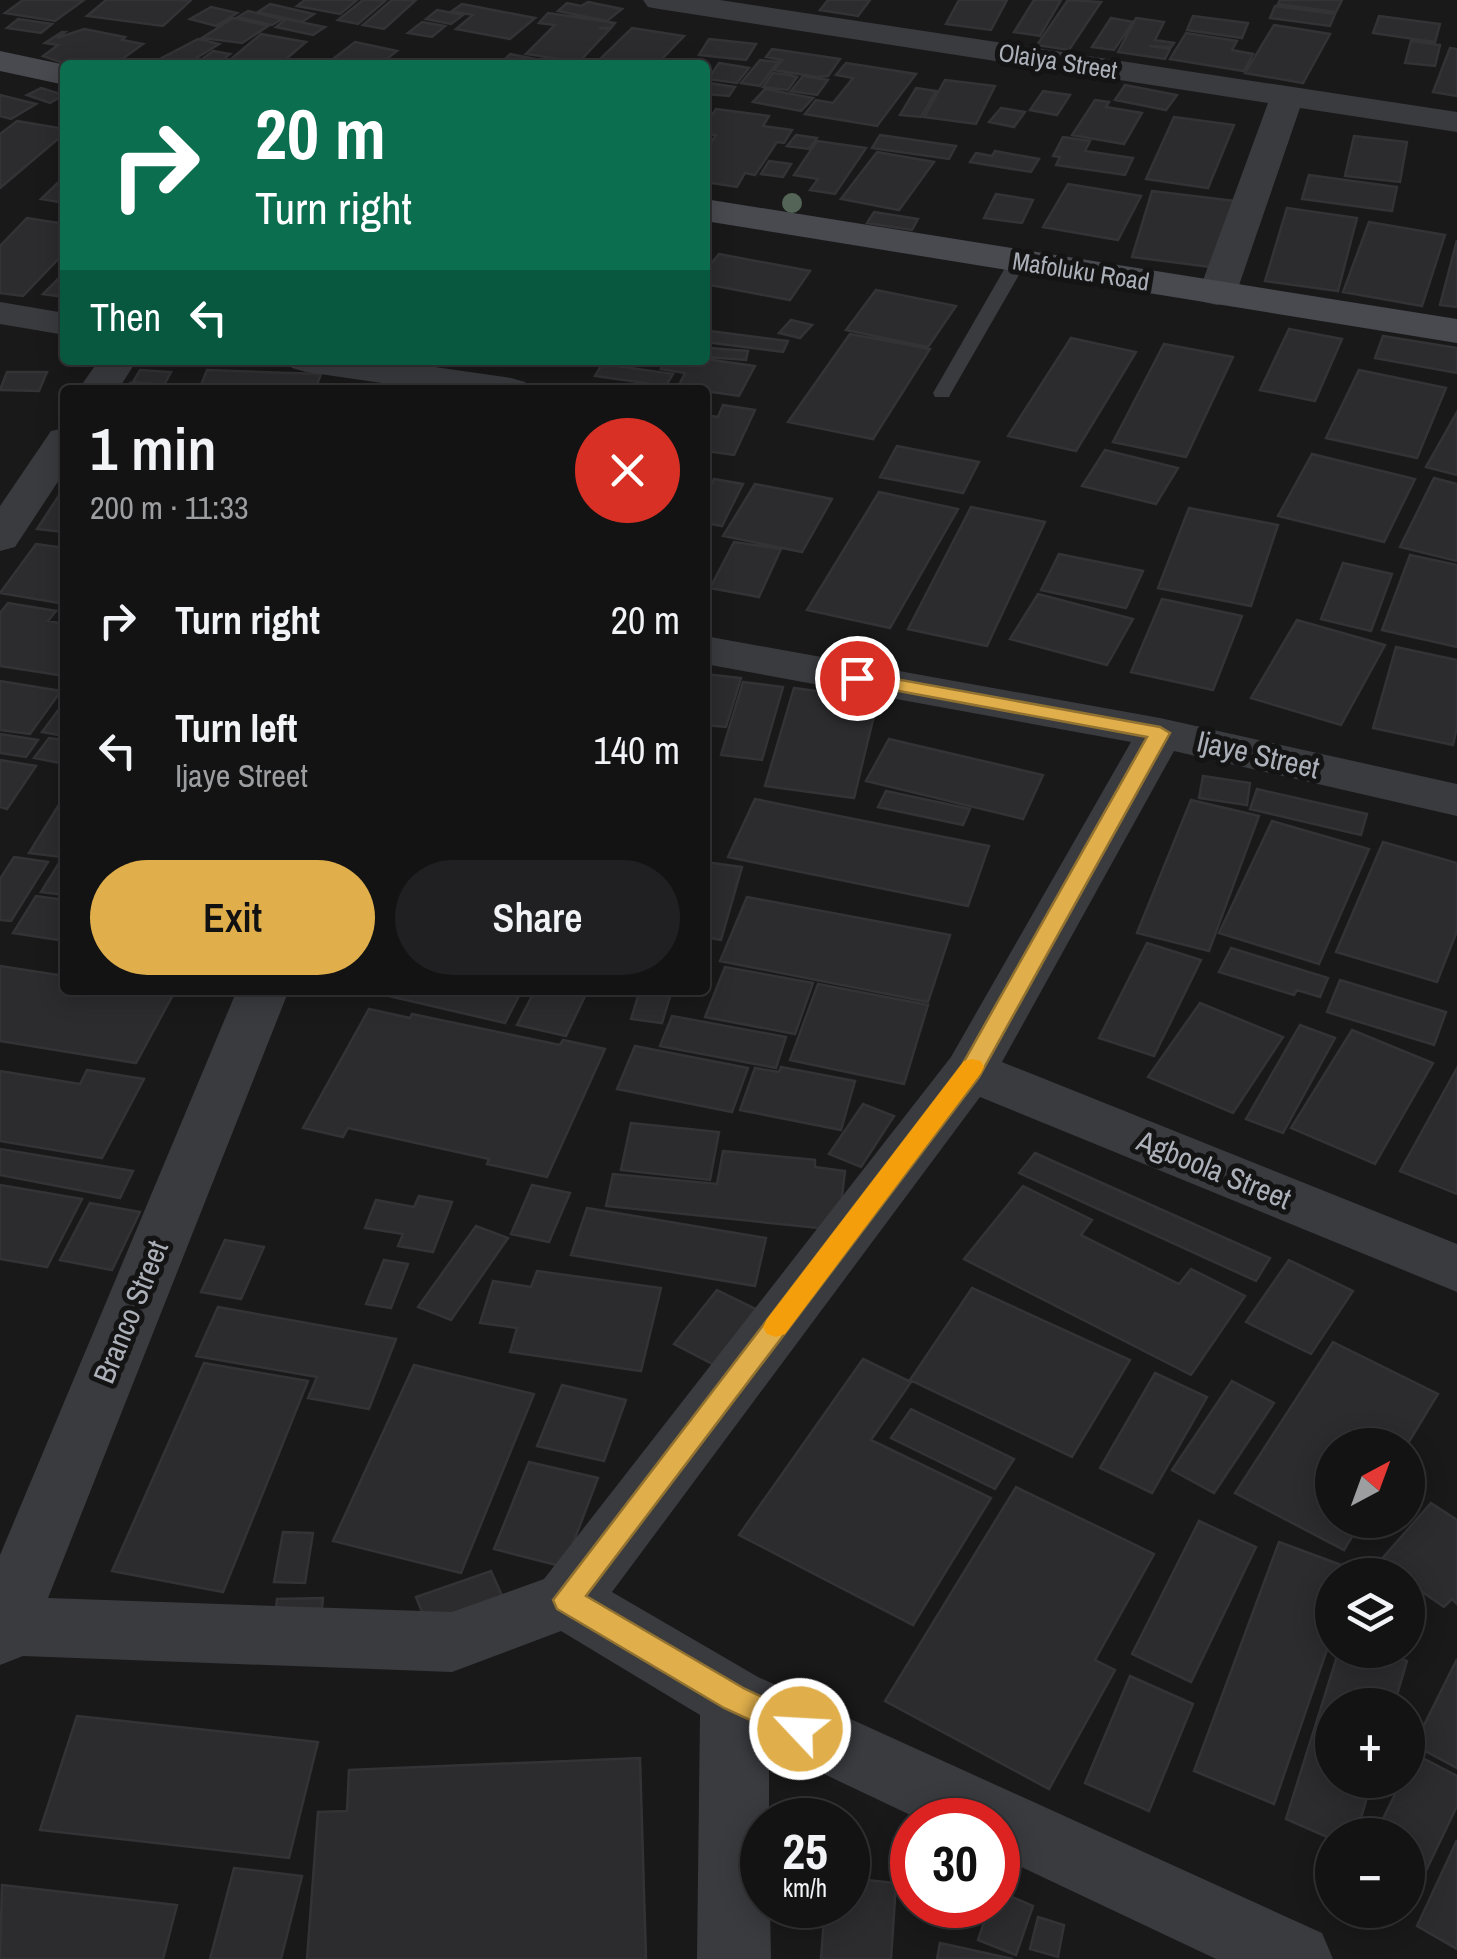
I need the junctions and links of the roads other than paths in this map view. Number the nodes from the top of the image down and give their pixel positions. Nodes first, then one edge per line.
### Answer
1 (659, 0) edge
2 (0, 61) edge
3 (60, 74) edge
4 (1288, 96) junction
5 (1457, 122) edge
6 (710, 211) edge
7 (1018, 261) junction
8 (1217, 294) junction
9 (0, 313) edge
10 (60, 323) edge
11 (1457, 331) edge
12 (341, 365) edge
13 (479, 385) edge
14 (942, 393) dead end
15 (60, 448) edge
16 (0, 538) edge
17 (710, 651) edge
18 (1160, 733) junction
19 (1457, 800) edge
20 (261, 995) edge
21 (970, 1071) junction
22 (1457, 1269) edge
23 (567, 1600) junction
24 (2, 1630) edge
25 (734, 1699) junction
26 (949, 1798) edge
27 (1020, 1831) edge
28 (734, 1959) edge
29 (1296, 1959) edge

1 - 4 street, Olaiya Street
2 - 3 street
4 - 5 street, Olaiya Street
4 - 8 street
6 - 7 street, Mafoluku Road
7 - 8 street, Mafoluku Road
7 - 14 lane
8 - 11 street, Mafoluku Road
9 - 10 street
12 - 13 street
15 - 16 street
17 - 18 street, Ijaye Street
18 - 19 street, Ijaye Street
18 - 21 street
20 - 24 street, Branco Street
21 - 22 street, Agboola Street
21 - 23 street
23 - 24 street
23 - 25 street
25 - 26 street
25 - 28 street
27 - 29 street

